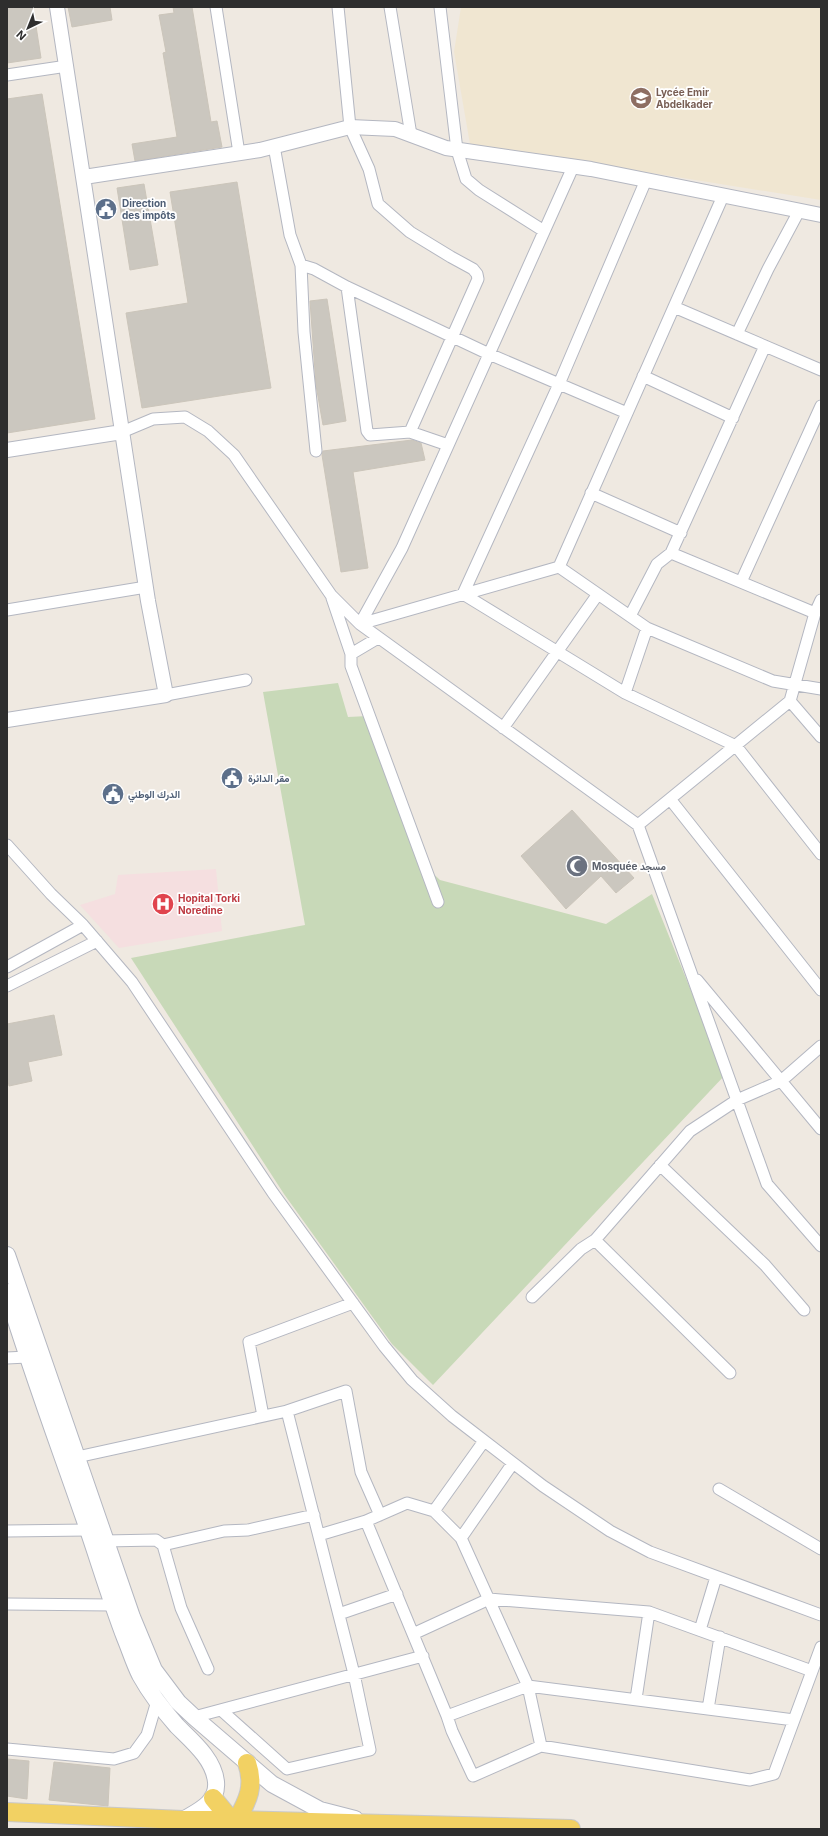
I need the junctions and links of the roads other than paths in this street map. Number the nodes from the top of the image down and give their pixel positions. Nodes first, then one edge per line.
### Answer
1 (57, 7) edge
2 (216, 7) edge
3 (338, 7) edge
4 (390, 7) edge
5 (440, 7) edge
6 (67, 66) junction
7 (7, 75) edge
8 (350, 127) junction
9 (411, 135) junction
10 (274, 146) junction
11 (457, 150) junction
12 (239, 153) junction
13 (573, 167) junction
14 (84, 177) junction
15 (646, 180) junction
16 (723, 196) junction
17 (799, 211) junction
18 (821, 216) edge
19 (544, 231) junction
20 (301, 265) junction
21 (347, 287) junction
22 (674, 307) junction
23 (737, 334) junction
24 (453, 337) junction
25 (765, 346) junction
26 (489, 354) junction
27 (821, 370) edge
28 (643, 376) junction
29 (559, 384) junction
30 (821, 406) edge
31 (627, 412) junction
32 (733, 418) junction
33 (122, 432) junction
34 (410, 432) junction
35 (448, 445) junction
36 (7, 450) edge
37 (316, 451) dead end
38 (591, 493) junction
39 (681, 533) junction
40 (671, 553) junction
41 (559, 567) junction
42 (741, 582) junction
43 (146, 587) junction
44 (463, 594) junction
45 (598, 594) junction
46 (331, 595) junction
47 (821, 600) edge
48 (7, 610) edge
49 (815, 613) junction
50 (630, 616) junction
51 (360, 624) junction
52 (647, 628) junction
53 (378, 638) junction
54 (558, 652) junction
55 (352, 654) junction
56 (246, 680) dead end
57 (795, 686) junction
58 (821, 689) edge
59 (625, 693) junction
60 (166, 695) junction
61 (790, 702) junction
62 (7, 720) edge
63 (503, 728) junction
64 (821, 737) edge
65 (736, 746) junction
66 (670, 799) junction
67 (638, 825) junction
68 (7, 844) edge
69 (821, 854) edge
70 (438, 902) dead end
71 (83, 926) junction
72 (97, 941) junction
73 (7, 967) edge
74 (691, 974) junction
75 (7, 986) edge
76 (821, 990) edge
77 (821, 1046) edge
78 (781, 1081) junction
79 (737, 1100) junction
80 (821, 1130) edge
81 (660, 1165) junction
82 (595, 1240) junction
83 (821, 1246) edge
84 (7, 1255) edge
85 (7, 1292) edge
86 (532, 1297) dead end
87 (353, 1303) junction
88 (804, 1310) dead end
89 (27, 1357) junction
90 (7, 1358) edge
91 (730, 1373) dead end
92 (287, 1411) junction
93 (263, 1416) junction
94 (484, 1441) junction
95 (77, 1457) junction
96 (513, 1463) junction
97 (719, 1489) dead end
98 (434, 1511) junction
99 (314, 1515) junction
100 (380, 1515) junction
101 (366, 1521) junction
102 (88, 1530) junction
103 (7, 1531) edge
104 (319, 1535) junction
105 (461, 1538) junction
106 (105, 1541) junction
107 (162, 1545) junction
108 (821, 1549) edge
109 (716, 1577) junction
110 (397, 1594) junction
111 (488, 1599) junction
112 (7, 1604) edge
113 (112, 1605) junction
114 (649, 1612) junction
115 (339, 1614) junction
116 (821, 1615) edge
117 (700, 1630) junction
118 (413, 1634) junction
119 (720, 1638) junction
120 (821, 1647) edge
121 (423, 1656) junction
122 (208, 1669) dead end
123 (812, 1671) junction
124 (354, 1674) junction
125 (528, 1686) junction
126 (636, 1699) junction
127 (157, 1701) junction
128 (708, 1709) junction
129 (221, 1710) junction
130 (447, 1716) junction
131 (194, 1717) junction
132 (794, 1720) junction
133 (541, 1746) junction
134 (7, 1749) edge
135 (247, 1763) junction
136 (213, 1798) junction
137 (7, 1812) edge
138 (183, 1820) junction
139 (237, 1820) junction
140 (372, 1824) junction
141 (571, 1829) edge

1 - 6 street
2 - 12 street
3 - 8 street
4 - 9 street
5 - 11 street
6 - 7 street
6 - 14 street
8 - 9 street
8 - 10 street
8 - 24 street
9 - 11 street
10 - 12 street
10 - 20 street
11 - 13 street
11 - 19 street
12 - 14 street
13 - 15 street
13 - 19 street
14 - 33 street
15 - 16 street
15 - 29 street
16 - 17 street
16 - 22 street
17 - 18 street
17 - 23 street
19 - 26 street
20 - 21 street
20 - 37 street
21 - 24 street
21 - 34 street
22 - 23 street
22 - 28 street
23 - 25 street
24 - 26 street
24 - 34 street
25 - 27 street
25 - 32 street
26 - 29 street
26 - 35 street
28 - 31 street
28 - 32 street
29 - 31 street
29 - 44 street
30 - 42 street
31 - 38 street
32 - 39 street
33 - 36 street
33 - 43 street
33 - 46 street
34 - 35 street
35 - 51 street
38 - 39 street
38 - 41 street
39 - 40 street
40 - 42 street
40 - 50 street
41 - 44 street
41 - 45 street
42 - 49 street
43 - 48 street
43 - 60 street
44 - 51 street
44 - 54 street
45 - 50 street
45 - 54 street
46 - 51 street
46 - 55 street
47 - 49 street
49 - 57 street
50 - 52 street
51 - 53 street
52 - 57 street
52 - 59 street
53 - 55 street
53 - 63 street
54 - 59 street
54 - 63 street
55 - 70 street
56 - 60 street
57 - 58 street
57 - 61 street
59 - 65 street
60 - 62 street
61 - 64 street
61 - 65 street
63 - 67 street
65 - 66 street
65 - 69 street
66 - 67 street
66 - 76 street
67 - 74 street
68 - 71 street
71 - 72 street
71 - 73 street
72 - 75 street
72 - 87 street
74 - 78 street
74 - 79 street
77 - 78 street
78 - 79 street
78 - 80 street
79 - 81 street
79 - 83 street
81 - 82 street
81 - 88 street
82 - 86 street
82 - 91 street
84 - 95 main road
85 - 89 main road
87 - 93 street
87 - 94 street
89 - 90 street
89 - 102 main road
92 - 93 street
92 - 99 street
92 - 100 street
93 - 95 street
94 - 96 street
94 - 98 street
95 - 106 main road
96 - 105 street
96 - 109 street
97 - 108 street
98 - 100 street
98 - 105 street
99 - 104 street
99 - 107 street
100 - 101 street
101 - 104 street
101 - 110 street
102 - 103 street
102 - 113 main road
104 - 115 street
105 - 111 street
106 - 107 street
106 - 131 main road
107 - 122 street
109 - 116 street
109 - 117 street
110 - 115 street
110 - 118 street
111 - 114 street
111 - 118 street
111 - 125 street
112 - 113 street
113 - 127 main road
114 - 117 street
114 - 126 street
115 - 124 street
117 - 119 street
118 - 121 street
119 - 123 street
119 - 128 street
120 - 123 street
121 - 124 street
121 - 130 street
123 - 132 street
124 - 129 street
124 - 129 street
125 - 126 street
125 - 130 street
125 - 133 street
126 - 128 street
127 - 134 street
127 - 136 main road
128 - 132 street
129 - 131 street
130 - 133 street
131 - 135 main road
132 - 133 street
135 - 139 main road
135 - 140 main road
136 - 138 main road
136 - 139 main road
137 - 138 main road
138 - 139 main road
139 - 140 main road
140 - 141 main road

